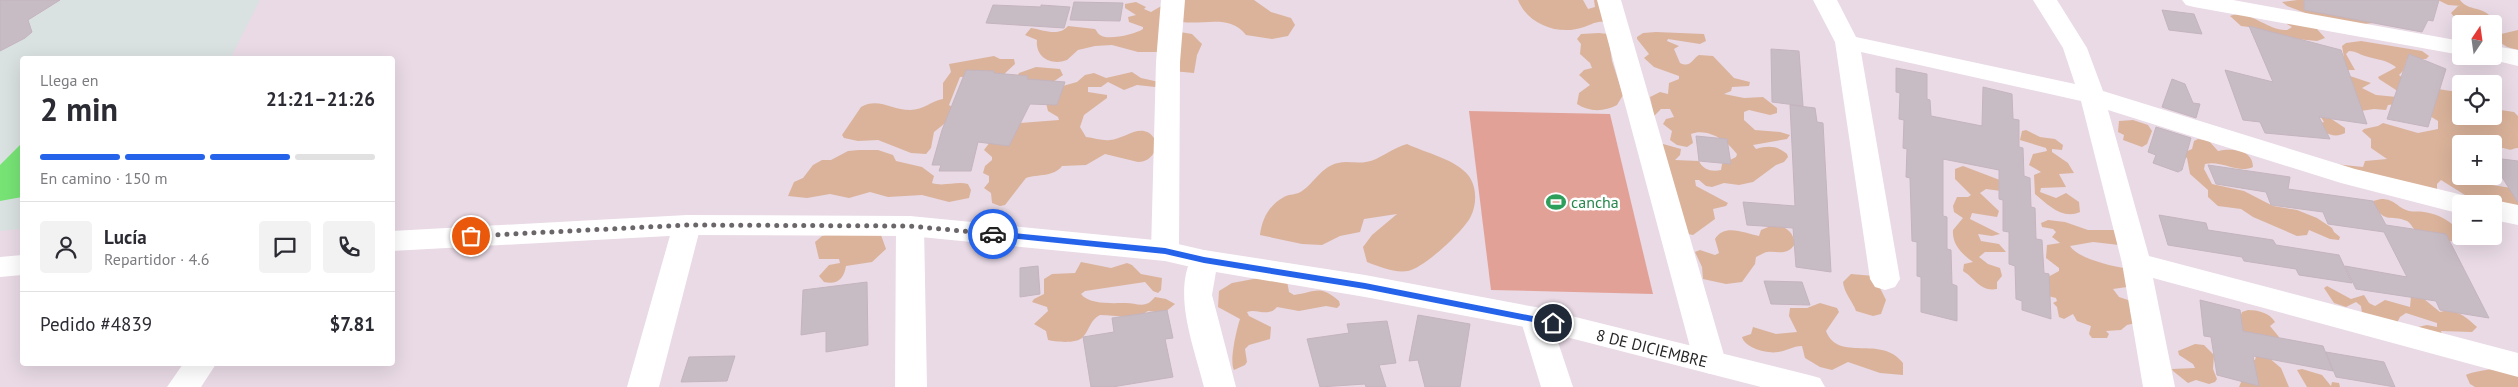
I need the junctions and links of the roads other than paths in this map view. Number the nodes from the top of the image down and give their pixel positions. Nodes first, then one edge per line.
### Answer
1 (1173, 0) edge
2 (1609, 0) edge
3 (1825, 0) edge
4 (2045, 0) edge
5 (2194, 0) edge
6 (1847, 42) junction
7 (2452, 46) edge
8 (2502, 55) edge
9 (2518, 58) edge
10 (2092, 96) junction
11 (2452, 202) edge
12 (2502, 212) edge
13 (2518, 215) edge
14 (687, 225) junction
15 (910, 226) junction
16 (395, 241) edge
17 (1165, 251) junction
18 (1204, 260) junction
19 (2136, 263) junction
20 (20, 265) edge
21 (0, 267) edge
22 (1885, 279) dead end
23 (1535, 318) junction
24 (1710, 362) junction
25 (2518, 365) edge
26 (199, 366) edge
27 (183, 387) edge
28 (643, 387) edge
29 (911, 387) edge
30 (1220, 387) edge
31 (1557, 387) edge
32 (1808, 387) edge
33 (2159, 387) edge

1 - 17 street
2 - 24 street
3 - 6 street
4 - 10 street
5 - 7 street
6 - 10 street
6 - 22 street
8 - 9 street
10 - 11 street
10 - 19 street
12 - 13 street
14 - 15 street, 8 DE DICIEMBRE
14 - 16 street, 8 DE DICIEMBRE
14 - 28 street
15 - 17 street, 8 DE DICIEMBRE
15 - 29 street
17 - 18 street, 8 DE DICIEMBRE
18 - 23 street, 8 DE DICIEMBRE
18 - 30 street
19 - 25 street
19 - 33 street
20 - 21 street
23 - 24 street, 8 DE DICIEMBRE
23 - 31 street
24 - 32 street, 8 DE DICIEMBRE
26 - 27 street

